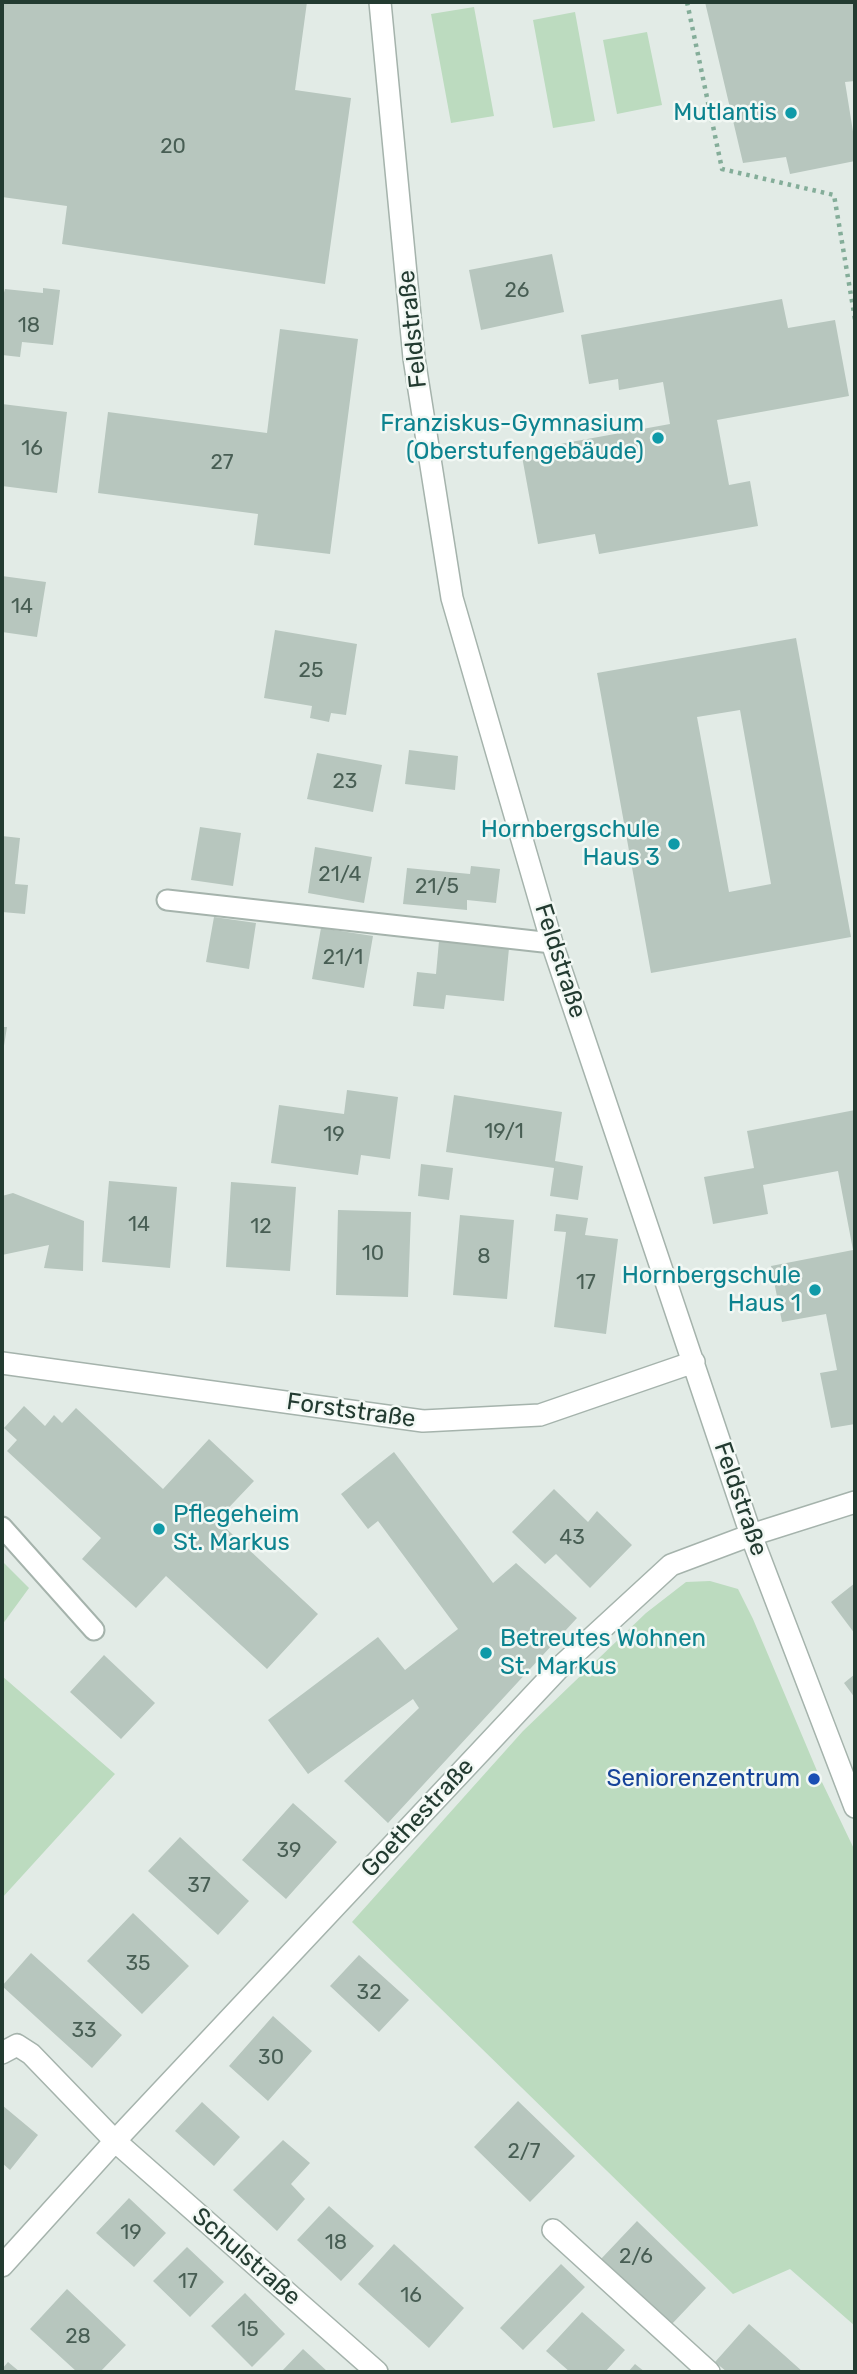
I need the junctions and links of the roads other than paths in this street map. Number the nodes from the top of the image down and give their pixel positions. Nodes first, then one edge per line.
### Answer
1 (380, 2) edge
2 (167, 900) dead end
3 (552, 943) junction
4 (694, 1362) junction
5 (2, 1363) edge
6 (855, 1502) edge
7 (2, 1527) edge
8 (751, 1535) junction
9 (94, 1630) dead end
10 (855, 1807) edge
11 (2, 2053) edge
12 (114, 2141) junction
13 (553, 2230) dead end
14 (2, 2266) edge
15 (377, 2372) edge
16 (709, 2372) edge

1 - 3 street, Feldstraße
2 - 3 lane
3 - 4 street, Feldstraße
4 - 5 street, Forststraße
4 - 8 street, Feldstraße
6 - 8 street
7 - 9 lane
8 - 10 street, Feldstraße
8 - 12 street, Goethestraße
11 - 12 street
12 - 14 street, Goethestraße
12 - 15 street, Schulstraße
13 - 16 street

